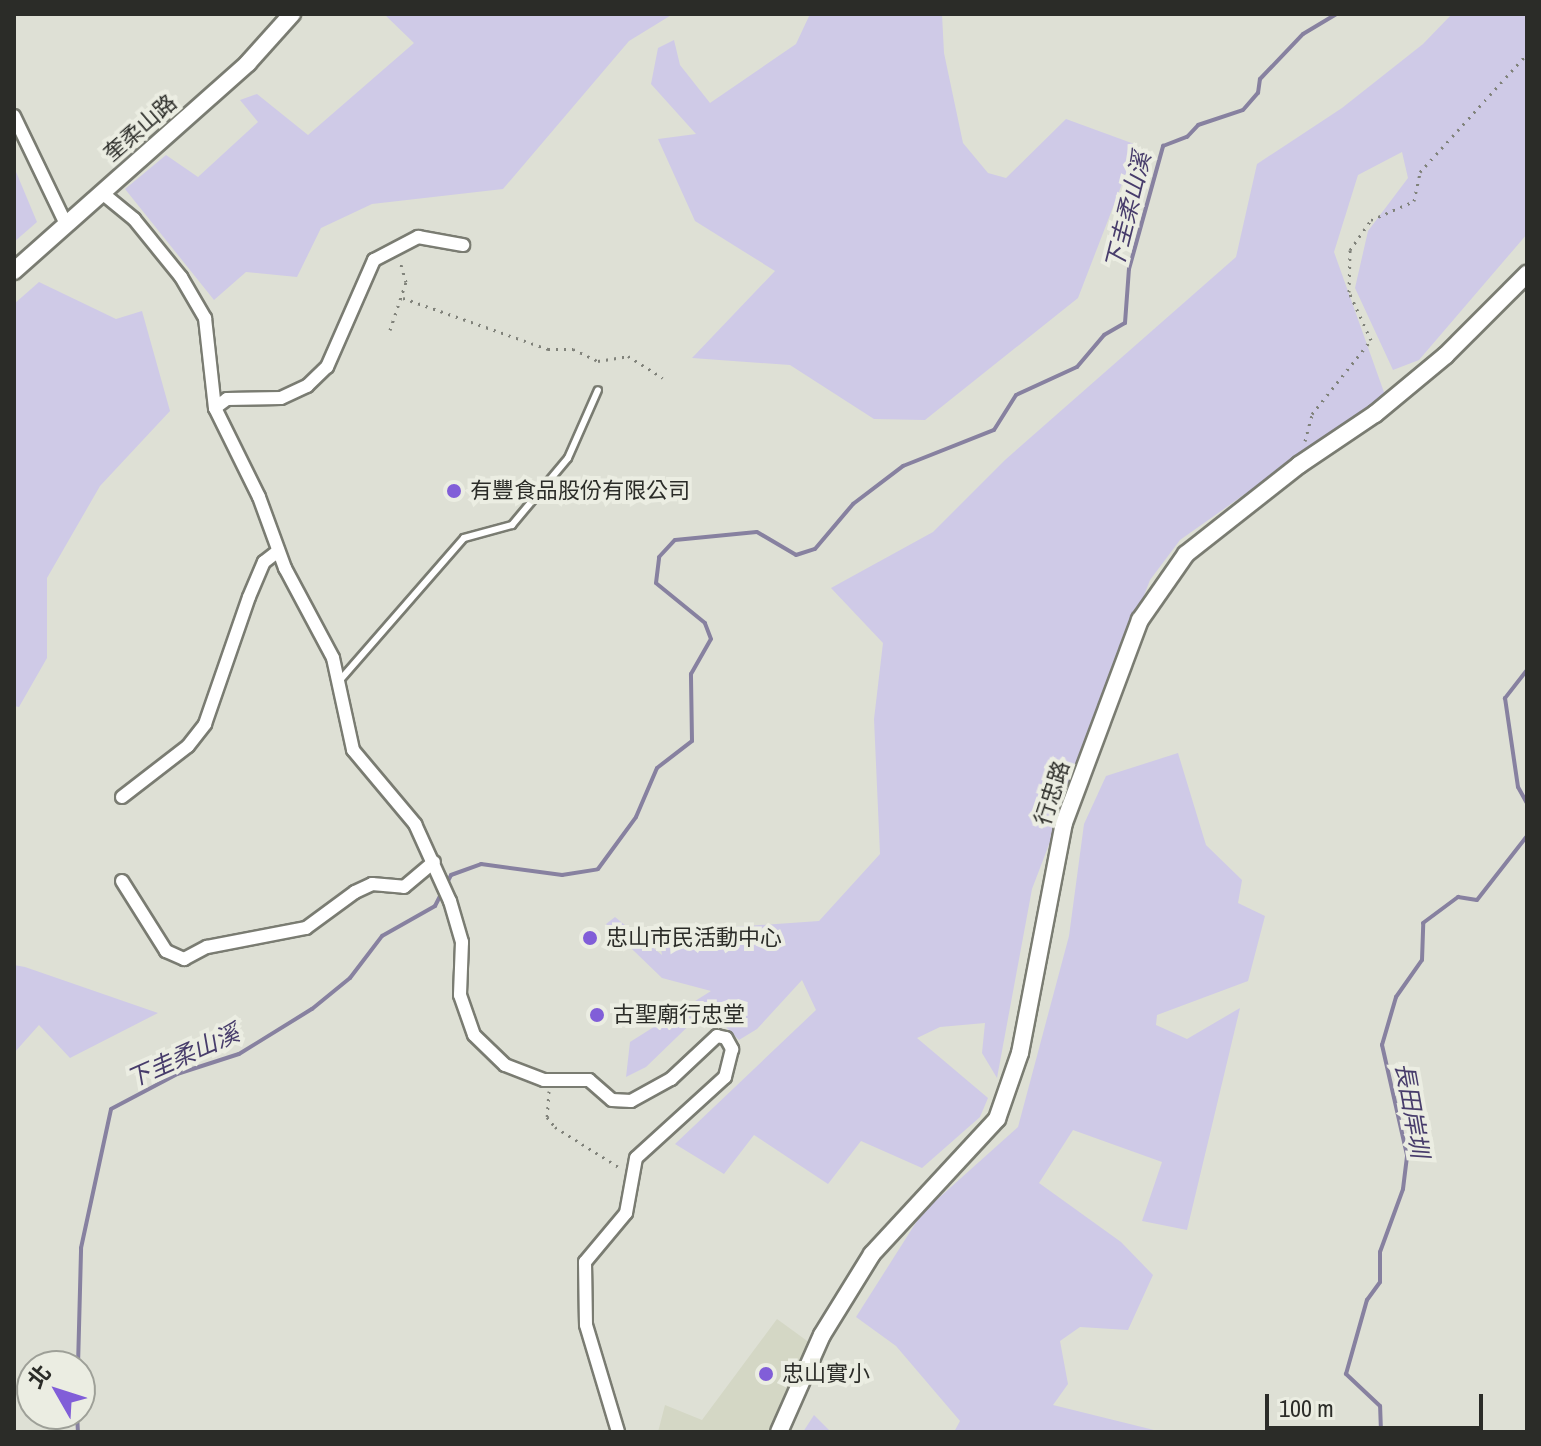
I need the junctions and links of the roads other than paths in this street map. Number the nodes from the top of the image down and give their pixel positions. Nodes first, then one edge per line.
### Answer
1 (292, 14) edge
2 (14, 116) edge
3 (101, 192) junction
4 (65, 222) junction
5 (463, 245) dead end
6 (14, 271) edge
7 (1527, 274) edge
8 (598, 390) dead end
9 (215, 408) junction
10 (278, 551) junction
11 (341, 679) junction
12 (122, 797) dead end
13 (434, 862) junction
14 (122, 881) dead end
15 (618, 1432) edge
16 (779, 1432) edge

1 - 3 street, 奎柔山路
2 - 4 street
3 - 4 street, 奎柔山路
3 - 9 street
4 - 6 street, 奎柔山路
5 - 9 street
7 - 16 street, 行忠路
8 - 11 lane
9 - 10 street
10 - 11 street
10 - 12 street
11 - 13 street
13 - 14 street
13 - 15 street

